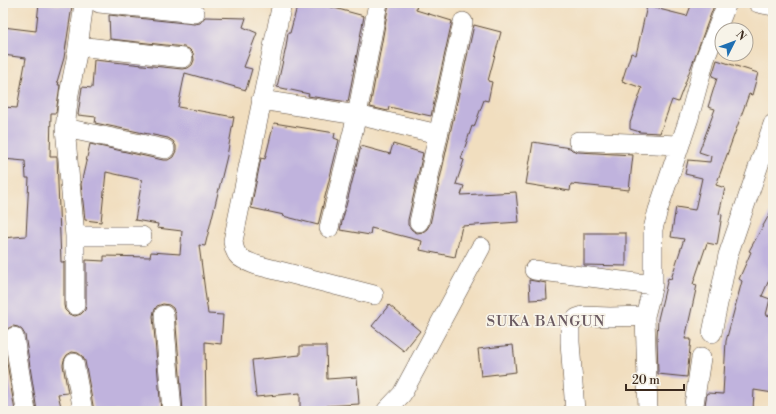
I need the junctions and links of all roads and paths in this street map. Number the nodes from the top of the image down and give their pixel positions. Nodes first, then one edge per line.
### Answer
1 (84, 3) edge
2 (99, 3) edge
3 (282, 3) edge
4 (378, 3) edge
5 (727, 3) edge
6 (758, 3) edge
7 (773, 6) edge
8 (195, 13) dead end
9 (463, 22) dead end
10 (78, 46) junction
11 (183, 58) dead end
12 (261, 100) junction
13 (357, 115) junction
14 (773, 124) edge
15 (65, 128) junction
16 (438, 134) junction
17 (578, 141) dead end
18 (679, 145) junction
19 (164, 149) dead end
20 (419, 222) dead end
21 (329, 228) dead end
22 (75, 236) junction
23 (142, 236) dead end
24 (481, 247) dead end
25 (534, 270) dead end
26 (652, 285) junction
27 (374, 295) dead end
28 (75, 306) dead end
29 (164, 315) dead end
30 (645, 316) junction
31 (712, 333) dead end
32 (14, 336) dead end
33 (701, 358) dead end
34 (74, 363) dead end
35 (26, 411) edge
36 (82, 411) edge
37 (172, 411) edge
38 (386, 411) edge
39 (575, 411) edge
40 (648, 411) edge
41 (693, 411) edge

1 - 10 street
2 - 8 street
3 - 12 street
4 - 13 street
5 - 18 street
6 - 7 street
9 - 16 street
10 - 11 street
10 - 15 street
12 - 13 street
12 - 27 street
13 - 16 street
13 - 21 street
14 - 31 street
15 - 19 street
15 - 22 street
16 - 20 street
17 - 18 street
18 - 26 street
22 - 23 street
22 - 28 street
24 - 38 street
25 - 26 street
26 - 30 street
29 - 37 street
30 - 39 street
30 - 40 street
32 - 35 street
33 - 41 street
34 - 36 street

